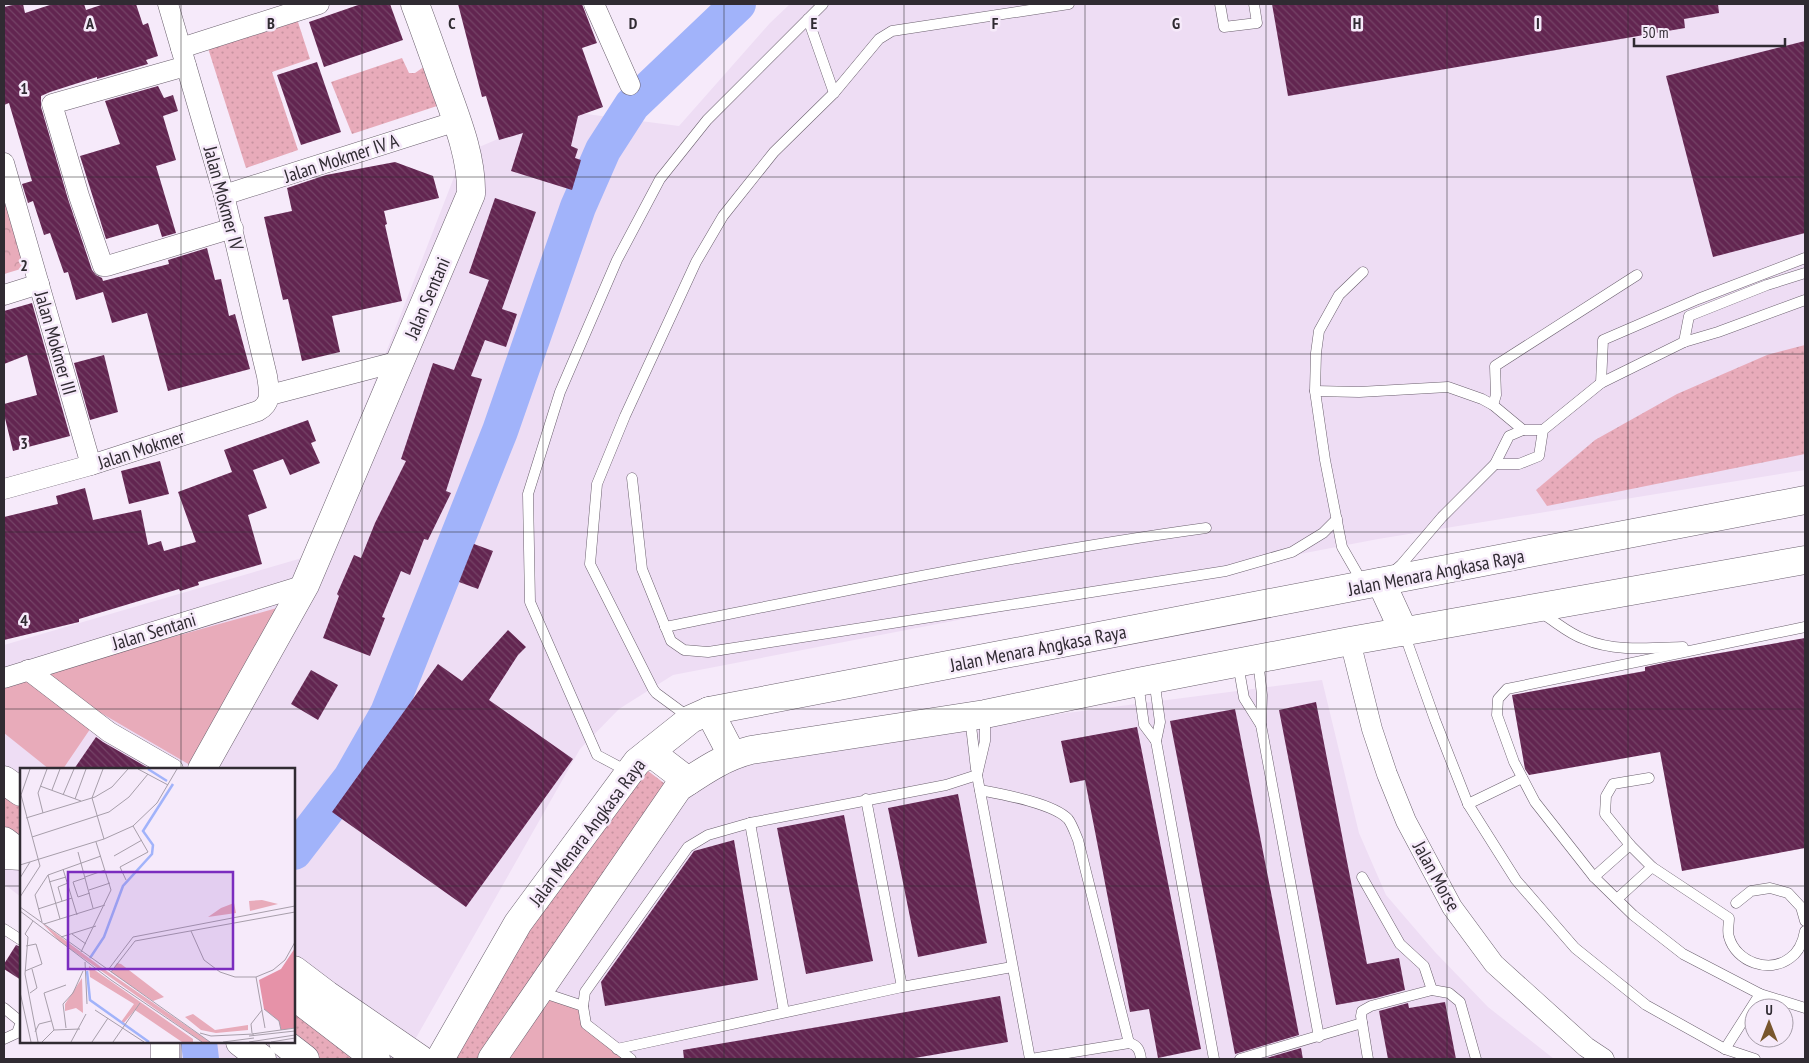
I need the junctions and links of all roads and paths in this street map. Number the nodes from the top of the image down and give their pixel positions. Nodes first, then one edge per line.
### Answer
1 (168, 4) edge
2 (319, 4) edge
3 (415, 4) edge
4 (594, 4) edge
5 (823, 4) edge
6 (1071, 4) edge
7 (1220, 4) edge
8 (1254, 4) edge
9 (808, 19) junction
10 (183, 57) junction
11 (630, 85) dead end
12 (834, 93) junction
13 (457, 121) junction
14 (4, 163) edge
15 (224, 195) junction
16 (233, 228) junction
17 (1805, 258) edge
18 (1363, 272) dead end
19 (1805, 273) edge
20 (1638, 275) dead end
21 (39, 284) junction
22 (4, 295) edge
23 (1805, 300) edge
24 (1684, 342) junction
25 (400, 361) junction
26 (1601, 383) junction
27 (1315, 391) junction
28 (270, 396) junction
29 (1493, 406) junction
30 (1523, 430) junction
31 (1543, 430) junction
32 (1495, 464) junction
33 (91, 465) junction
34 (632, 478) dead end
35 (4, 489) edge
36 (1805, 500) edge
37 (1337, 518) junction
38 (1206, 528) dead end
39 (1805, 560) edge
40 (1370, 584) junction
41 (305, 585) junction
42 (1535, 608) junction
43 (665, 627) junction
44 (1805, 627) edge
45 (1404, 632) junction
46 (1350, 641) junction
47 (1712, 646) junction
48 (1248, 661) junction
49 (28, 670) junction
50 (4, 678) edge
51 (1146, 680) junction
52 (700, 715) junction
53 (978, 715) junction
54 (1261, 725) junction
55 (1156, 741) junction
56 (650, 752) junction
57 (732, 755) junction
58 (171, 768) edge
59 (203, 768) edge
60 (630, 772) junction
61 (977, 775) junction
62 (1522, 778) junction
63 (1649, 778) dead end
64 (4, 780) edge
65 (688, 781) junction
66 (980, 790) junction
67 (20, 791) edge
68 (866, 800) junction
69 (1468, 804) junction
70 (750, 823) junction
71 (4, 840) edge
72 (1630, 845) junction
73 (20, 853) edge
74 (4, 864) edge
75 (20, 865) edge
76 (1652, 867) junction
77 (1362, 877) dead end
78 (1594, 877) junction
79 (1617, 899) junction
80 (1736, 902) dead end
81 (1805, 921) edge
82 (4, 929) edge
83 (1805, 931) edge
84 (20, 939) edge
85 (1012, 967) junction
86 (295, 971) edge
87 (542, 986) junction
88 (902, 987) junction
89 (1432, 990) junction
90 (1760, 994) junction
91 (295, 997) edge
92 (583, 1006) junction
93 (4, 1008) edge
94 (1805, 1008) edge
95 (784, 1012) junction
96 (20, 1021) edge
97 (1362, 1023) junction
98 (20, 1025) edge
99 (1319, 1037) junction
100 (4, 1039) edge
101 (165, 1043) edge
102 (241, 1043) edge
103 (283, 1043) edge
104 (1129, 1043) junction
105 (617, 1049) junction
106 (1725, 1049) junction
107 (165, 1059) edge
108 (262, 1059) edge
109 (305, 1059) edge
110 (376, 1059) edge
111 (420, 1059) edge
112 (440, 1059) edge
113 (492, 1059) edge
114 (631, 1059) edge
115 (1031, 1059) edge
116 (1141, 1059) edge
117 (1214, 1059) edge
118 (1240, 1059) edge
119 (1243, 1059) edge
120 (1368, 1059) edge
121 (1476, 1059) edge
122 (1604, 1059) edge
123 (1755, 1059) edge

1 - 10 street, Jalan Mokmer IV
2 - 10 street
3 - 13 street, Jalan Sentani
4 - 11 street
5 - 9 lane
6 - 12 lane
7 - 8 lane
9 - 12 lane
9 - 60 lane
10 - 15 street, Jalan Mokmer IV
10 - 16 street
12 - 52 lane
13 - 15 street, Jalan Mokmer IV A
13 - 25 street, Jalan Sentani
14 - 21 street, Jalan Mokmer III
15 - 16 street, Jalan Mokmer IV
16 - 28 street, Jalan Mokmer IV
17 - 26 lane
18 - 27 lane
19 - 24 lane
20 - 29 lane
21 - 22 street
21 - 33 street, Jalan Mokmer III
23 - 24 lane
24 - 26 lane
25 - 28 street
25 - 41 street, Jalan Sentani
26 - 31 lane
27 - 29 lane
27 - 37 lane
28 - 33 street, Jalan Mokmer
29 - 30 lane
30 - 31 lane
30 - 32 lane
31 - 32 lane
32 - 40 lane
33 - 35 street, Jalan Mokmer
34 - 43 lane
36 - 40 street, Jalan Menara Angkasa Raya
37 - 40 lane
37 - 43 lane
38 - 43 lane
39 - 42 street
40 - 45 street
40 - 52 street, Jalan Menara Angkasa Raya
41 - 49 street, Jalan Sentani
41 - 59 street, Jalan Sentani
42 - 45 street
42 - 47 lane
44 - 47 lane
45 - 46 street
45 - 69 lane
46 - 48 street
46 - 122 street, Jalan Morse
47 - 62 lane
48 - 51 street
48 - 54 lane
48 - 54 lane
49 - 50 street, Jalan Sentani
49 - 58 street
51 - 53 street
51 - 55 lane
51 - 55 lane
52 - 56 street, Jalan Menara Angkasa Raya
52 - 57 street
53 - 57 street
53 - 61 lane
53 - 61 lane
54 - 99 lane
55 - 117 lane
56 - 60 street, Jalan Menara Angkasa Raya
56 - 65 street
57 - 65 street
60 - 112 street, Jalan Menara Angkasa Raya
61 - 66 lane
61 - 68 lane
62 - 69 lane
62 - 78 lane
63 - 72 lane
64 - 67 street
65 - 87 street
66 - 85 lane
66 - 104 lane
68 - 70 lane
68 - 88 lane
69 - 106 lane
70 - 92 lane
70 - 95 lane
71 - 73 street
72 - 76 lane
72 - 78 lane
74 - 75 lane
76 - 79 lane
76 - 83 lane
77 - 89 lane
78 - 79 lane
79 - 90 lane
80 - 81 lane
82 - 84 lane
85 - 88 lane
85 - 115 lane
86 - 111 street
87 - 92 lane
87 - 113 street
88 - 95 lane
89 - 97 lane
89 - 121 lane
90 - 94 lane
90 - 106 lane
91 - 110 street
92 - 105 lane
93 - 96 lane
95 - 105 lane
97 - 99 lane
97 - 120 lane
98 - 100 lane
99 - 119 lane
101 - 107 street
102 - 108 street
103 - 109 street
104 - 115 lane
104 - 116 lane
105 - 114 lane
106 - 123 lane
118 - 119 lane

